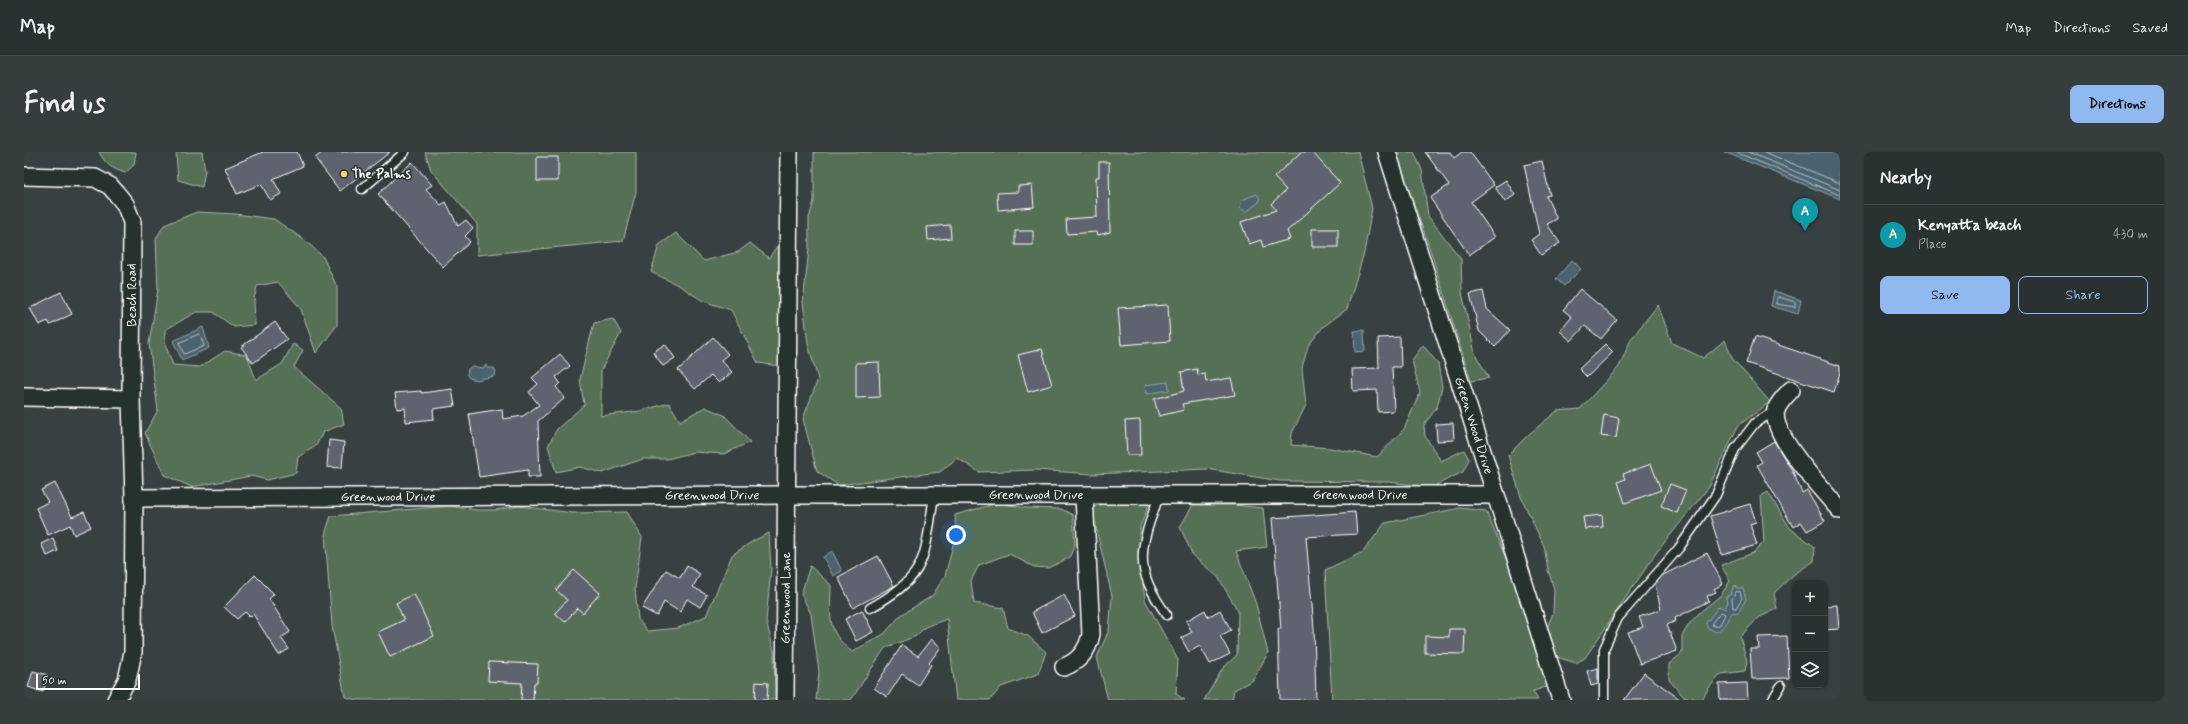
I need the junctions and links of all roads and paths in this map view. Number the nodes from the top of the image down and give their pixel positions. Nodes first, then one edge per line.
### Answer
1 (405, 152) edge
2 (789, 152) edge
3 (1386, 152) edge
4 (24, 176) edge
5 (362, 189) dead end
6 (1791, 390) dead end
7 (24, 397) edge
8 (132, 399) junction
9 (1776, 411) junction
10 (786, 495) junction
11 (1495, 495) junction
12 (934, 496) junction
13 (1084, 496) junction
14 (1159, 496) junction
15 (134, 498) junction
16 (1840, 510) edge
17 (870, 608) dead end
18 (1167, 615) dead end
19 (1064, 667) dead end
20 (1781, 686) dead end
21 (116, 700) edge
22 (785, 700) edge
23 (1560, 700) edge
24 (1604, 700) edge
25 (1772, 700) edge

1 - 5 lane
2 - 10 street, Greenwood Lane
3 - 11 street, Green Wood Drive
4 - 8 street, Beach Road
6 - 9 street
7 - 8 street
8 - 15 street, Beach Road
9 - 16 street
9 - 24 lane
10 - 12 street, Greenwood Drive
10 - 15 street, Greenwood Drive
10 - 22 street, Greenwood Lane
11 - 14 street, Greenwood Drive
11 - 23 street, Green Wood Drive
12 - 13 street, Greenwood Drive
12 - 17 lane
13 - 14 street, Greenwood Drive
13 - 19 street
14 - 18 lane
15 - 21 street
20 - 25 lane

